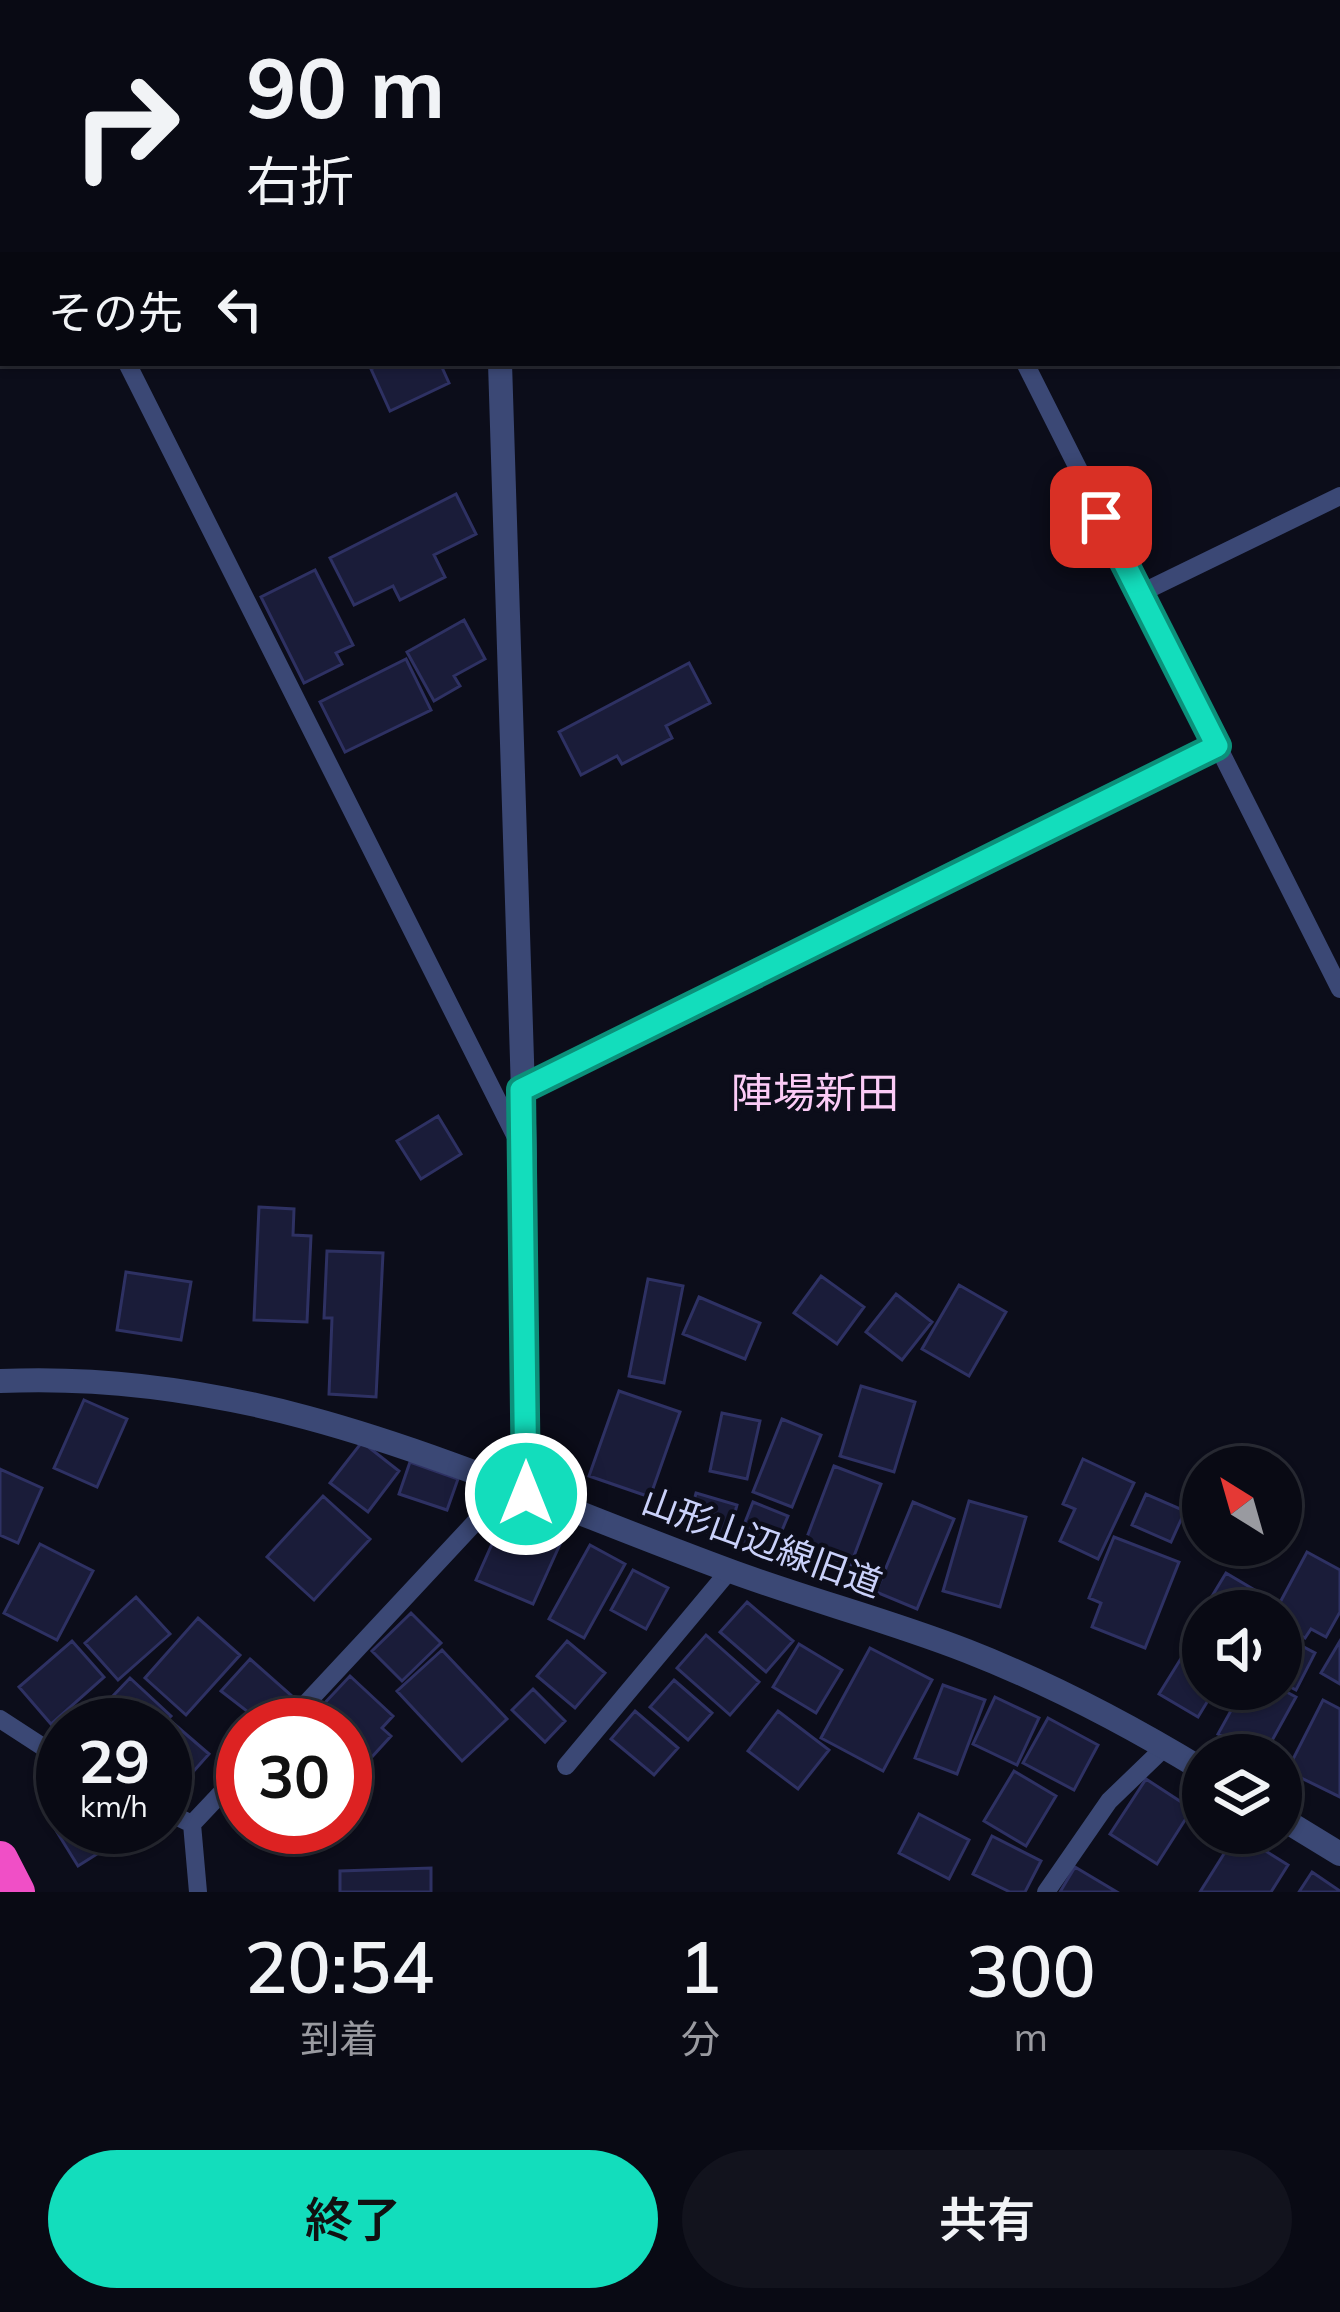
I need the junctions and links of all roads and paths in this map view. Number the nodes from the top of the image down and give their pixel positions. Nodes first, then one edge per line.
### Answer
1 (130, 366) edge
2 (500, 366) edge
3 (1026, 366) edge
4 (1340, 496) edge
5 (1139, 594) junction
6 (1217, 746) junction
7 (1340, 989) edge
8 (521, 1090) junction
9 (525, 1155) junction
10 (0, 1381) edge
11 (517, 1490) junction
12 (730, 1571) junction
13 (313, 1698) edge
14 (0, 1719) edge
15 (36, 1742) edge
16 (1165, 1747) junction
17 (1182, 1757) edge
18 (566, 1766) dead end
19 (216, 1799) edge
20 (192, 1824) joint
21 (1302, 1831) edge
22 (1340, 1854) edge
23 (0, 1859) edge
24 (17, 1892) edge
25 (198, 1892) edge
26 (1046, 1892) edge

1 - 9 lane
2 - 8 street
3 - 5 lane
4 - 5 lane
5 - 6 lane
6 - 7 lane
6 - 8 lane
8 - 9 street
9 - 11 street
10 - 11 street, 山形山辺線旧道
11 - 12 street, 山形山辺線旧道
11 - 13 lane
12 - 16 street, 山形山辺線旧道
12 - 18 lane
14 - 15 lane
16 - 17 street, 山形山辺線旧道
16 - 26 lane
19 - 20 lane
20 - 25 lane
21 - 22 street
23 - 24 highway

